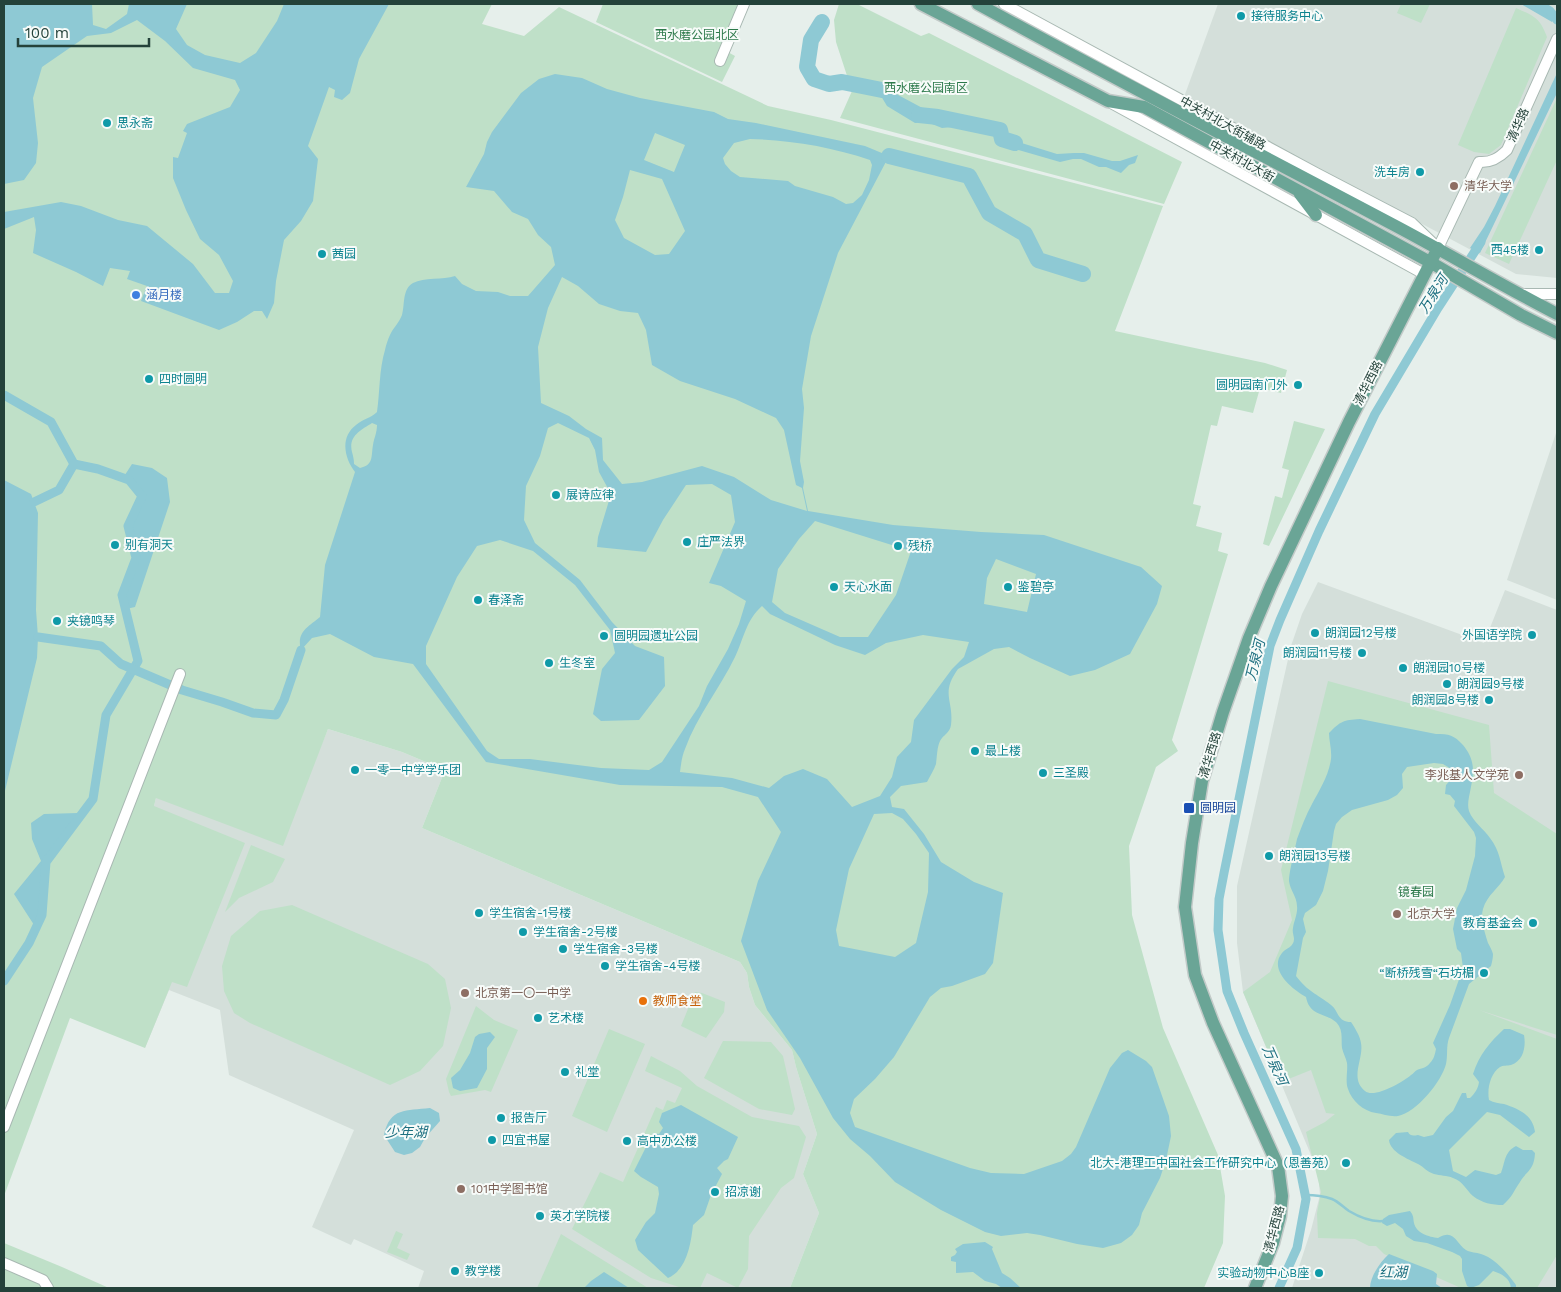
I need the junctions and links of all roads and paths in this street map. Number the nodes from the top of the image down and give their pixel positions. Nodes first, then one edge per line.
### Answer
1 (744, 4) edge
2 (921, 4) edge
3 (978, 4) edge
4 (1004, 4) edge
5 (1557, 40) edge
6 (720, 61) dead end
7 (1108, 101) junction
8 (1297, 190) junction
9 (1316, 215) junction
10 (1438, 248) junction
11 (1427, 268) junction
12 (1519, 294) junction
13 (1557, 294) edge
14 (1557, 314) edge
15 (1557, 333) edge
16 (180, 674) dead end
17 (4, 1127) edge
18 (4, 1263) edge
19 (48, 1288) edge
20 (1255, 1288) edge

1 - 6 street
2 - 7 main road, 中关村北大街
3 - 10 main road, 中关村北大街
4 - 10 street, 中关村北大街辅路
5 - 10 street, 清华路
7 - 8 main road, 中关村北大街
7 - 9 street
8 - 9 main road
8 - 11 main road, 中关村北大街
9 - 11 street
10 - 11 main road, 清华西路
10 - 12 main road, 中关村北大街
11 - 15 main road, 中关村北大街
11 - 20 main road, 清华西路
12 - 13 street
12 - 14 main road, 中关村北大街
16 - 17 street
18 - 19 street

